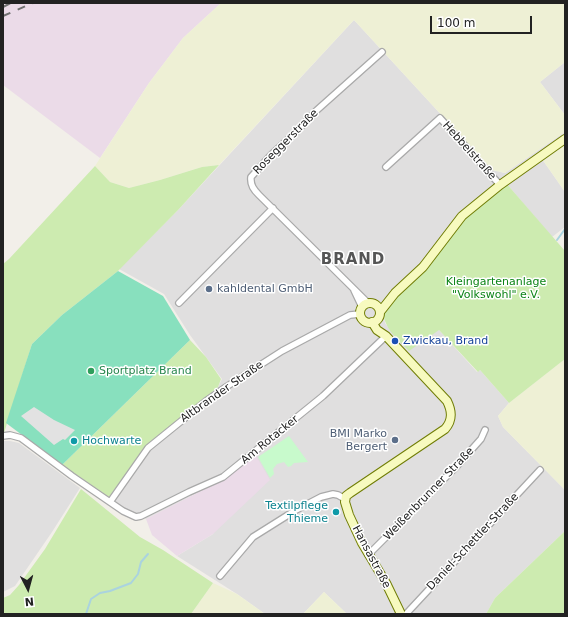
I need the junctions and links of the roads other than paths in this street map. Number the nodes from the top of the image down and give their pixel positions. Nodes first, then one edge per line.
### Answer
1 (382, 52) dead end
2 (565, 139) edge
3 (386, 167) dead end
4 (500, 185) junction
5 (273, 208) junction
6 (395, 293) junction
7 (179, 303) dead end
8 (366, 307) junction
9 (376, 318) junction
10 (386, 336) junction
11 (485, 430) dead end
12 (3, 436) edge
13 (540, 470) dead end
14 (345, 499) junction
15 (110, 502) junction
16 (368, 555) junction
17 (220, 576) dead end
18 (401, 614) edge
19 (406, 614) edge

1 - 5 street, Roseggerstraße
2 - 4 street
3 - 4 street, Hebbelstraße
4 - 6 street
5 - 7 street
5 - 8 street, Roseggerstraße
6 - 8 street
6 - 9 street
8 - 9 street
8 - 9 street
8 - 15 street, Altbrander Straße
9 - 10 street
10 - 14 street
10 - 15 street, Am Rotacker
11 - 16 street, Weißenbrunner Straße
12 - 15 street
13 - 19 street, Daniel-Schettler-Straße
14 - 16 street, Hansastraße
14 - 17 street
16 - 18 street, Hansastraße

